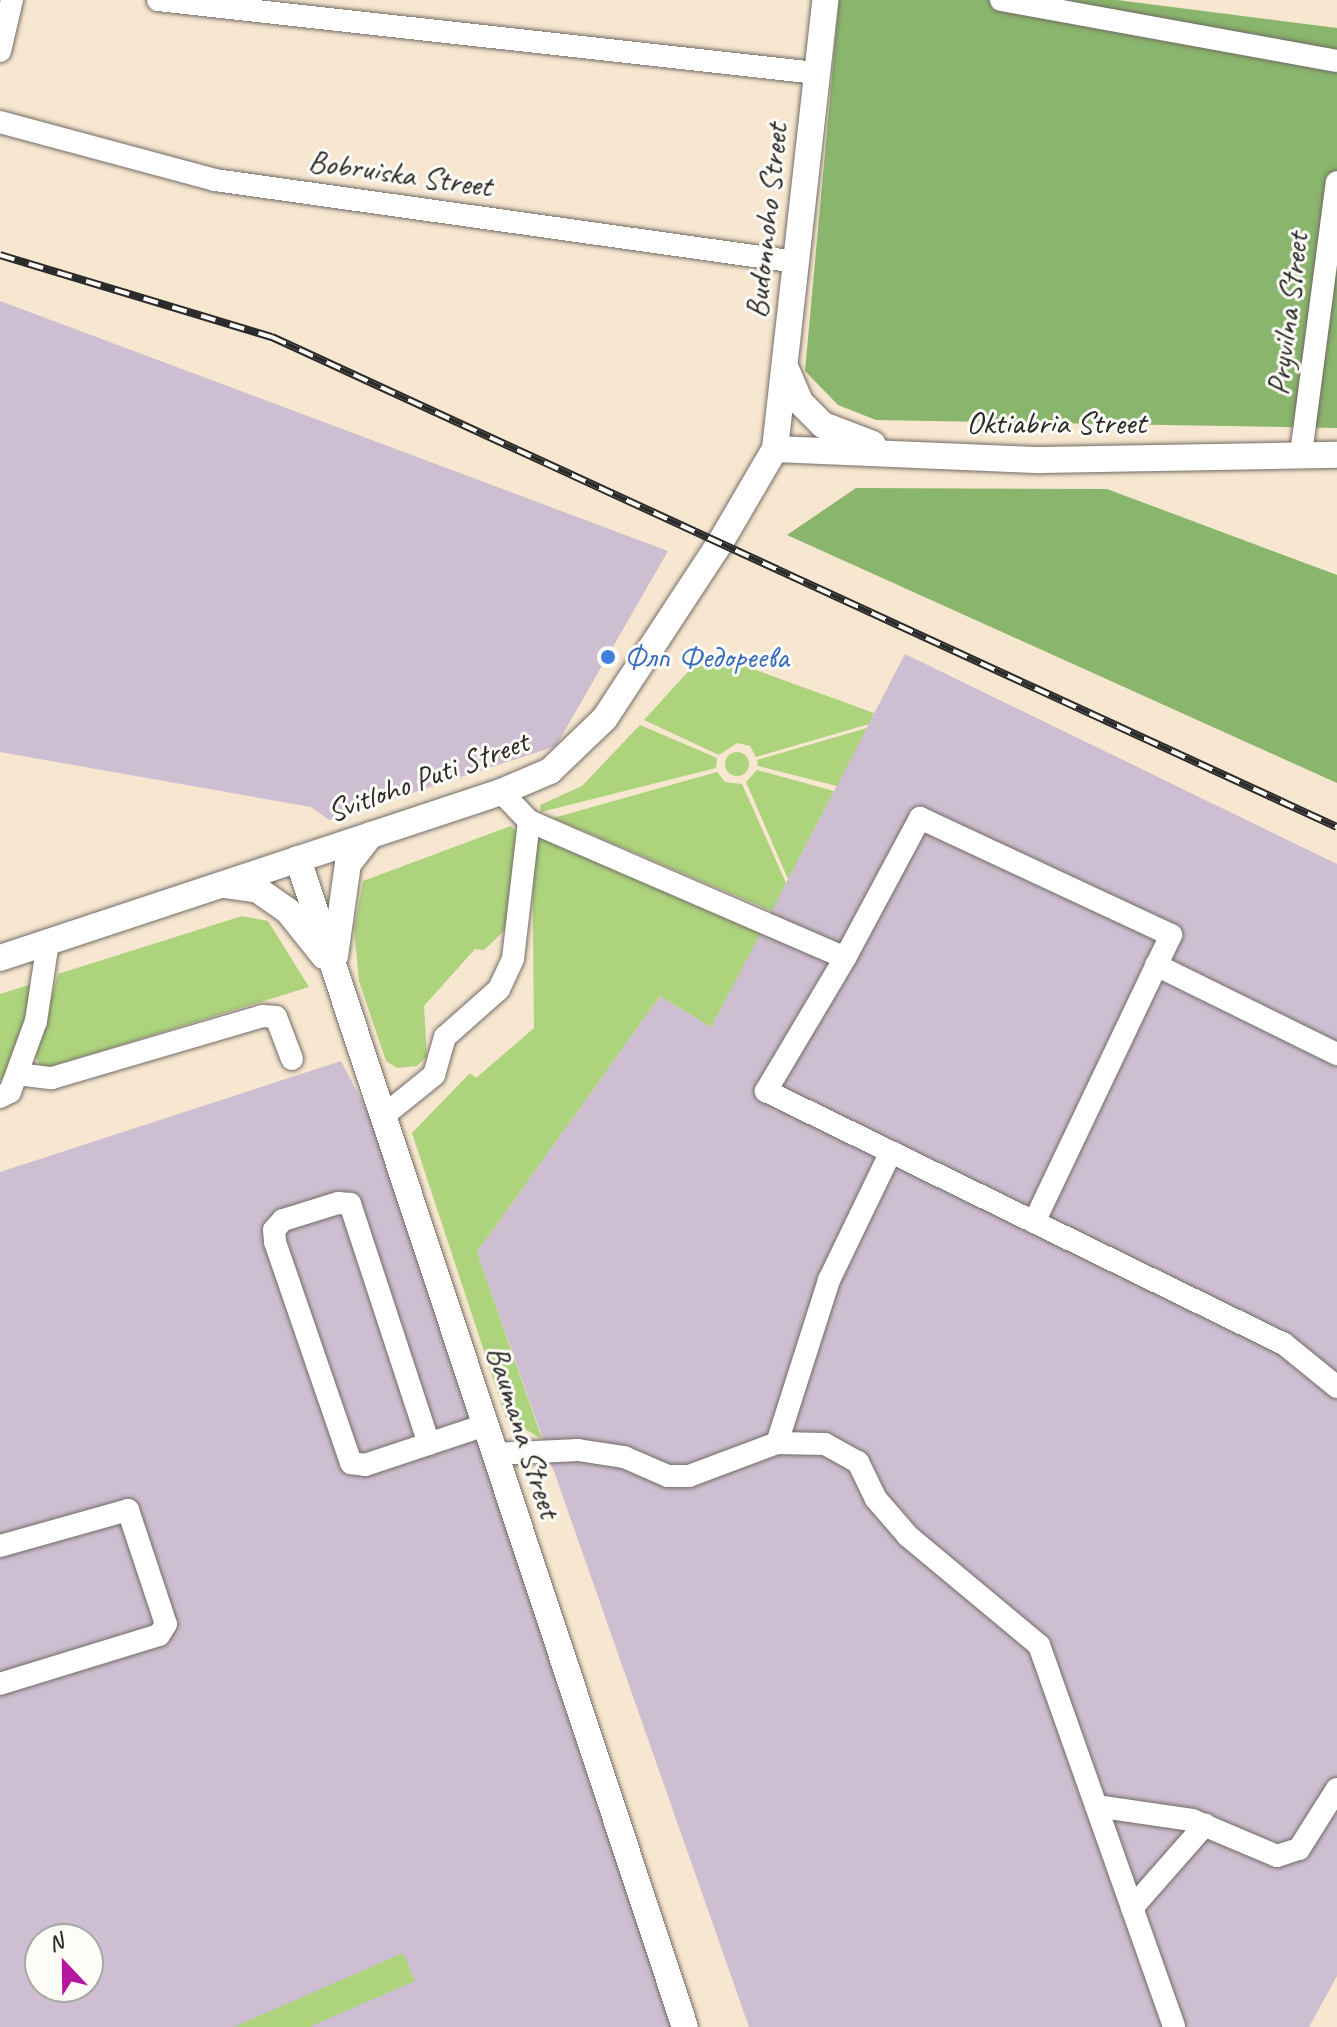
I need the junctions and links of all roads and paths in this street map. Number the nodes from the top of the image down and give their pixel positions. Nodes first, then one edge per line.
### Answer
1 (12, 0) edge
2 (158, 0) edge
3 (825, 0) edge
4 (1001, 0) edge
5 (0, 51) edge
6 (1337, 61) edge
7 (816, 73) junction
8 (0, 122) edge
9 (1337, 182) edge
10 (796, 262) junction
11 (787, 371) junction
12 (775, 449) junction
13 (911, 454) junction
14 (1301, 454) junction
15 (1337, 455) edge
16 (501, 792) junction
17 (529, 821) junction
18 (371, 835) junction
19 (298, 859) junction
20 (220, 885) junction
21 (48, 942) junction
22 (0, 958) edge
23 (845, 958) junction
24 (1156, 965) junction
25 (334, 968) junction
26 (1337, 1054) edge
27 (292, 1059) dead end
28 (17, 1074) junction
29 (0, 1097) edge
30 (382, 1117) junction
31 (891, 1152) junction
32 (1034, 1222) junction
33 (1337, 1387) edge
34 (485, 1425) junction
35 (777, 1443) junction
36 (429, 1444) junction
37 (494, 1454) junction
38 (0, 1546) edge
39 (0, 1684) edge
40 (1337, 1789) edge
41 (1096, 1806) junction
42 (1205, 1825) junction
43 (1132, 1908) junction
44 (685, 2027) edge
45 (1174, 2027) edge

1 - 5 street
2 - 7 street
3 - 7 main road, Budonnoho Street
4 - 6 street
7 - 10 main road, Budonnoho Street
8 - 10 street, Bobruiska Street
9 - 14 street, Pryvilna Street
10 - 11 main road, Budonnoho Street
11 - 12 main road, Budonnoho Street
11 - 13 main road
12 - 13 main road, Oktiabria Street
12 - 16 main road, Svitloho Puti Street
13 - 14 main road, Oktiabria Street
14 - 15 main road, Oktiabria Street
16 - 17 street
16 - 18 main road, Svitloho Puti Street
17 - 23 street
17 - 30 street
18 - 19 main road, Svitloho Puti Street
18 - 25 main road
19 - 20 main road, Svitloho Puti Street
19 - 25 main road, Baumana Street
20 - 21 main road, Svitloho Puti Street
20 - 25 main road
21 - 22 main road, Svitloho Puti Street
21 - 28 street
23 - 24 street
23 - 31 street
24 - 26 street
24 - 32 street
25 - 30 main road, Baumana Street
27 - 28 street
28 - 29 street
30 - 34 main road, Baumana Street
31 - 32 street
31 - 35 street
32 - 33 street
34 - 36 street
34 - 37 main road, Baumana Street
35 - 37 street
35 - 41 street
36 - 36 street
37 - 44 main road, Baumana Street
38 - 39 street
40 - 42 street
41 - 42 street
41 - 43 street
42 - 43 street
43 - 45 street

